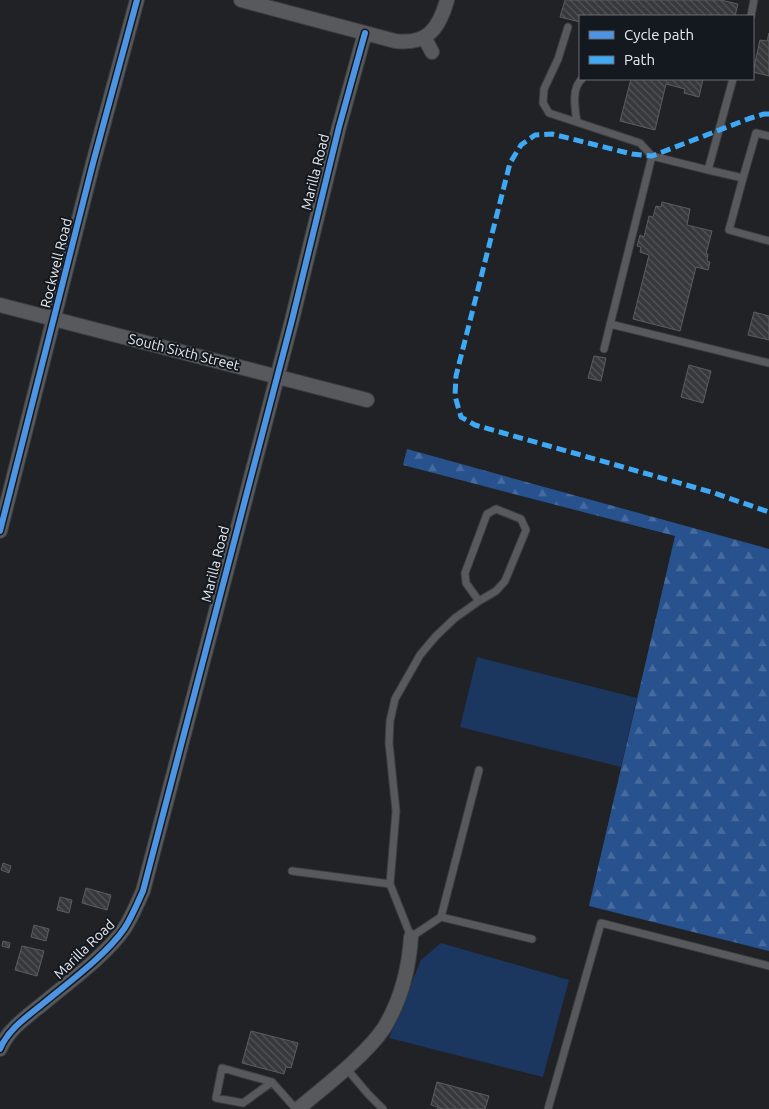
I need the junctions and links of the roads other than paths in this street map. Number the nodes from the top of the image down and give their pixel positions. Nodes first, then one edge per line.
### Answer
1 (137, 0) edge
2 (241, 0) edge
3 (447, 0) edge
4 (754, 0) edge
5 (751, 15) edge
6 (568, 27) dead end
7 (365, 33) junction
8 (424, 37) junction
9 (432, 52) dead end
10 (581, 80) edge
11 (733, 80) edge
12 (577, 122) junction
13 (769, 136) edge
14 (652, 156) junction
15 (708, 170) junction
16 (743, 178) junction
17 (769, 241) edge
18 (0, 305) edge
19 (54, 319) junction
20 (610, 324) junction
21 (604, 349) dead end
22 (769, 362) edge
23 (277, 376) junction
24 (367, 400) dead end
25 (0, 531) edge
26 (479, 602) junction
27 (479, 770) dead end
28 (292, 871) dead end
29 (390, 884) junction
30 (441, 917) junction
31 (411, 937) junction
32 (532, 939) dead end
33 (769, 966) edge
34 (0, 1050) edge
35 (346, 1068) junction
36 (272, 1082) junction
37 (297, 1109) edge
38 (384, 1109) edge
39 (548, 1109) edge

1 - 19 street, Rockwell Road
2 - 7 street
3 - 8 street
4 - 5 lane
6 - 12 lane
7 - 8 street
7 - 23 street, Marilla Road
8 - 9 street
10 - 12 lane
11 - 15 lane
12 - 14 lane
13 - 16 lane
14 - 15 lane
14 - 20 lane
15 - 16 lane
16 - 17 lane
18 - 19 street, South Sixth Street
19 - 23 street, South Sixth Street
19 - 25 street, Rockwell Road
20 - 21 lane
20 - 22 lane
23 - 24 street, South Sixth Street
23 - 34 street, Marilla Road
26 - 26 lane
26 - 29 lane
27 - 30 lane
28 - 29 lane
29 - 31 lane
30 - 31 lane
30 - 32 lane
31 - 35 street
33 - 39 lane
35 - 37 street
35 - 38 lane
36 - 36 lane
36 - 37 lane

